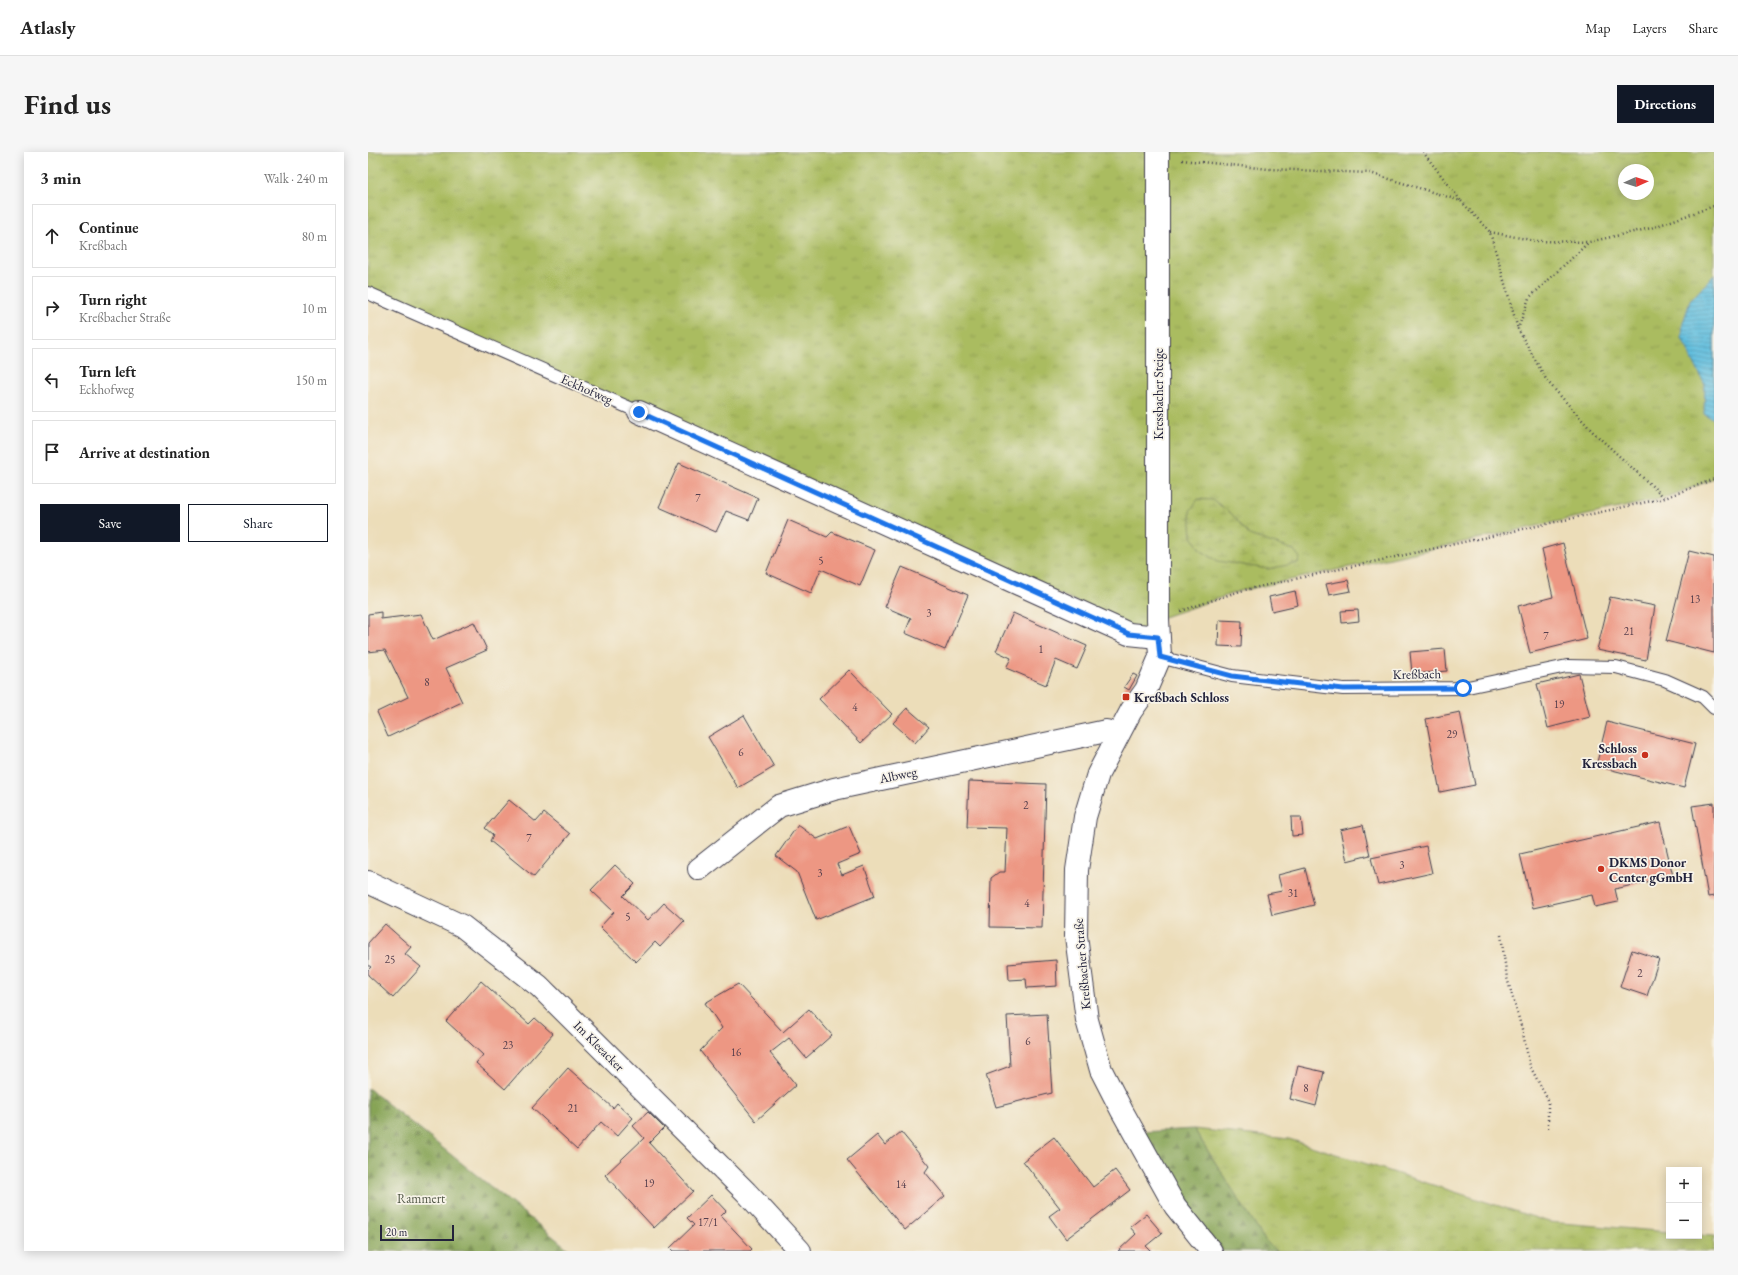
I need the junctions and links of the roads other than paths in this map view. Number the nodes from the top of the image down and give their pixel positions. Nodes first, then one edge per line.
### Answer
1 (1158, 154) edge
2 (368, 292) edge
3 (639, 412) joint
4 (1158, 638) junction
5 (1714, 708) edge
6 (1118, 735) junction
7 (699, 869) dead end
8 (368, 882) edge
9 (800, 1251) edge
10 (1211, 1251) edge

1 - 4 street, Kressbacher Steige
2 - 3 lane, Eckhofweg
3 - 4 street, Eckhofweg
4 - 5 lane, Kreßbach
4 - 6 street, Kreßbacher Straße
6 - 7 street, Albweg
6 - 10 street, Kreßbacher Straße
8 - 9 street, Im Kleeacker

